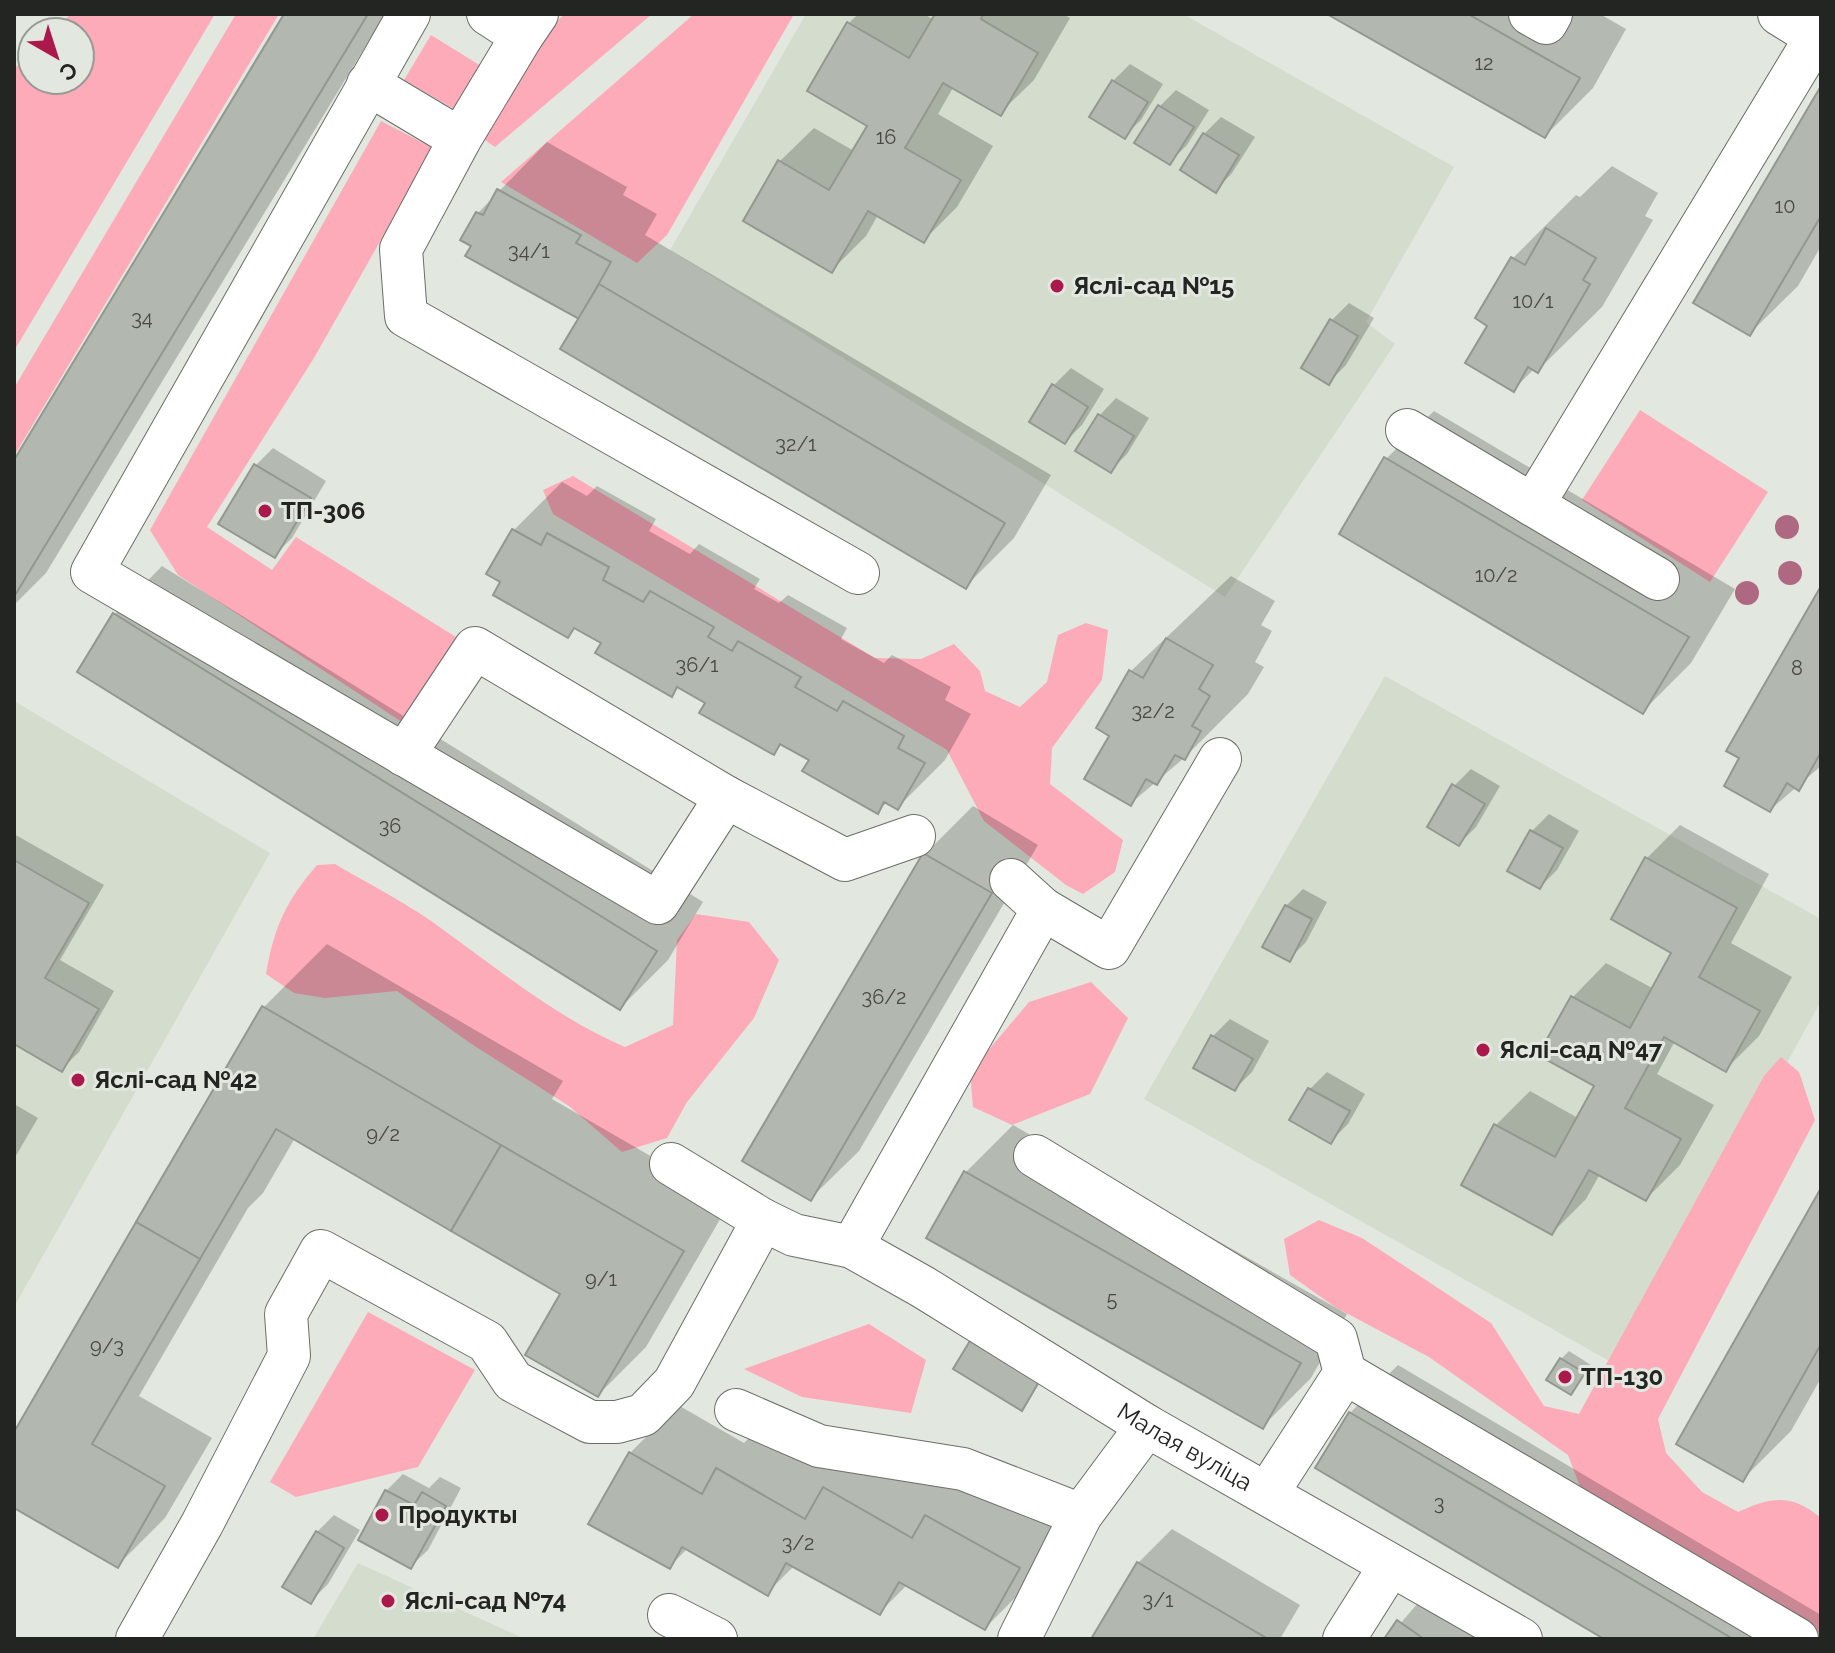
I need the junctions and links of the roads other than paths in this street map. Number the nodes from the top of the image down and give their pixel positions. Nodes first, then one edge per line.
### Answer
1 (409, 14) edge
2 (1530, 14) edge
3 (1551, 14) edge
4 (1779, 14) edge
5 (516, 21) edge
6 (1819, 34) edge
7 (368, 84) junction
8 (460, 139) junction
9 (1407, 430) dead end
10 (1533, 505) junction
11 (858, 573) dead end
12 (1658, 579) dead end
13 (404, 755) junction
14 (1220, 759) dead end
15 (726, 797) junction
16 (914, 836) dead end
17 (1011, 880) dead end
18 (1043, 909) junction
19 (1035, 1156) dead end
20 (671, 1164) dead end
21 (763, 1220) junction
22 (852, 1247) junction
23 (1345, 1373) junction
24 (736, 1410) dead end
25 (1147, 1426) junction
26 (1268, 1492) junction
27 (1081, 1515) junction
28 (1390, 1566) junction
29 (669, 1615) dead end
30 (137, 1639) edge
31 (716, 1639) edge
32 (1019, 1639) edge
33 (1344, 1639) edge
34 (1521, 1639) edge
35 (1797, 1639) edge

1 - 7 street
2 - 3 street
4 - 6 street
5 - 8 street
6 - 10 street
7 - 8 street
7 - 13 street
8 - 11 street
9 - 10 street
10 - 12 street
13 - 15 street
13 - 15 street
14 - 18 street
15 - 16 street
17 - 18 street
18 - 22 street
19 - 23 street
20 - 21 street, Малая вуліца
21 - 22 street, Малая вуліца
21 - 30 street
22 - 25 street, Малая вуліца
23 - 26 street
23 - 35 street
24 - 27 street
25 - 26 street, Малая вуліца
25 - 27 street
26 - 28 street, Малая вуліца
27 - 32 street
28 - 33 street
28 - 34 street, Малая вуліца
29 - 31 street

